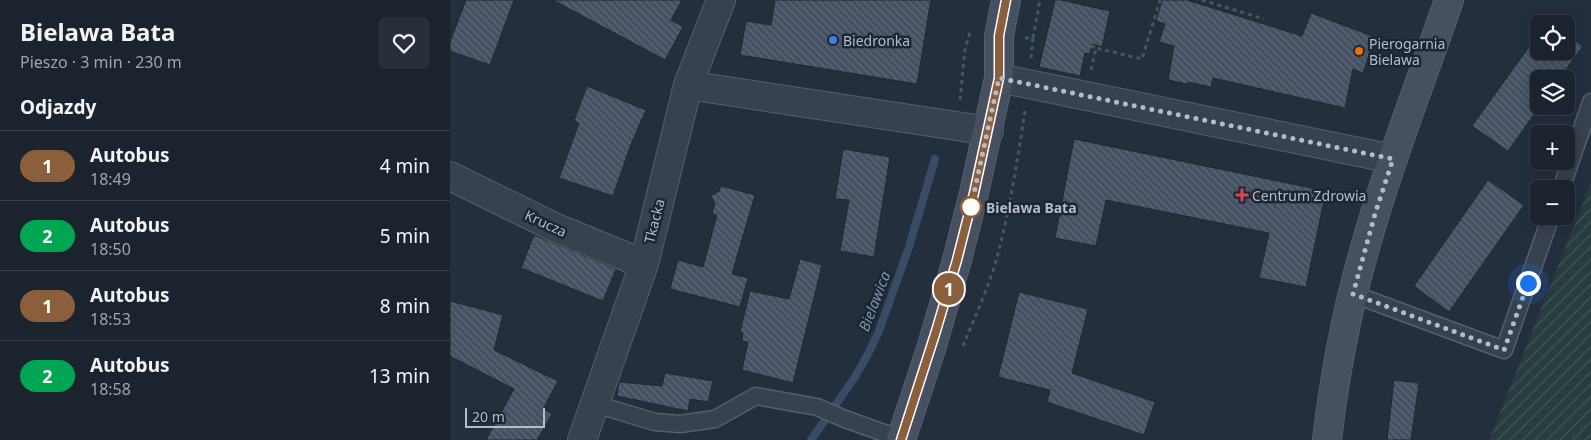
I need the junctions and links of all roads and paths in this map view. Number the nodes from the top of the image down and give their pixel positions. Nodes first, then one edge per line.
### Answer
1 (721, 0) edge
2 (1006, 0) edge
3 (1160, 0) edge
4 (1202, 0) edge
5 (1449, 0) edge
6 (1264, 19) dead end
7 (1092, 46) dead end
8 (1096, 48) junction
9 (1091, 72) dead end
10 (999, 78) junction
11 (688, 84) junction
12 (1591, 102) edge
13 (989, 131) junction
14 (1393, 159) junction
15 (450, 176) edge
16 (1564, 180) edge
17 (1548, 225) edge
18 (644, 264) junction
19 (1353, 294) junction
20 (594, 404) junction
21 (582, 440) edge
22 (901, 440) edge
23 (1328, 440) edge

1 - 11 street, Tkacka
2 - 10 street
3 - 8 path
4 - 6 path
5 - 14 street
7 - 8 path
8 - 9 path
10 - 13 street
10 - 14 street
11 - 13 street
11 - 18 street, Tkacka
12 - 16 lane
13 - 22 street
14 - 19 street
15 - 18 street, Krucza
17 - 19 lane
18 - 20 street, Tkacka
19 - 23 street
20 - 21 street, Tkacka
20 - 22 lane

